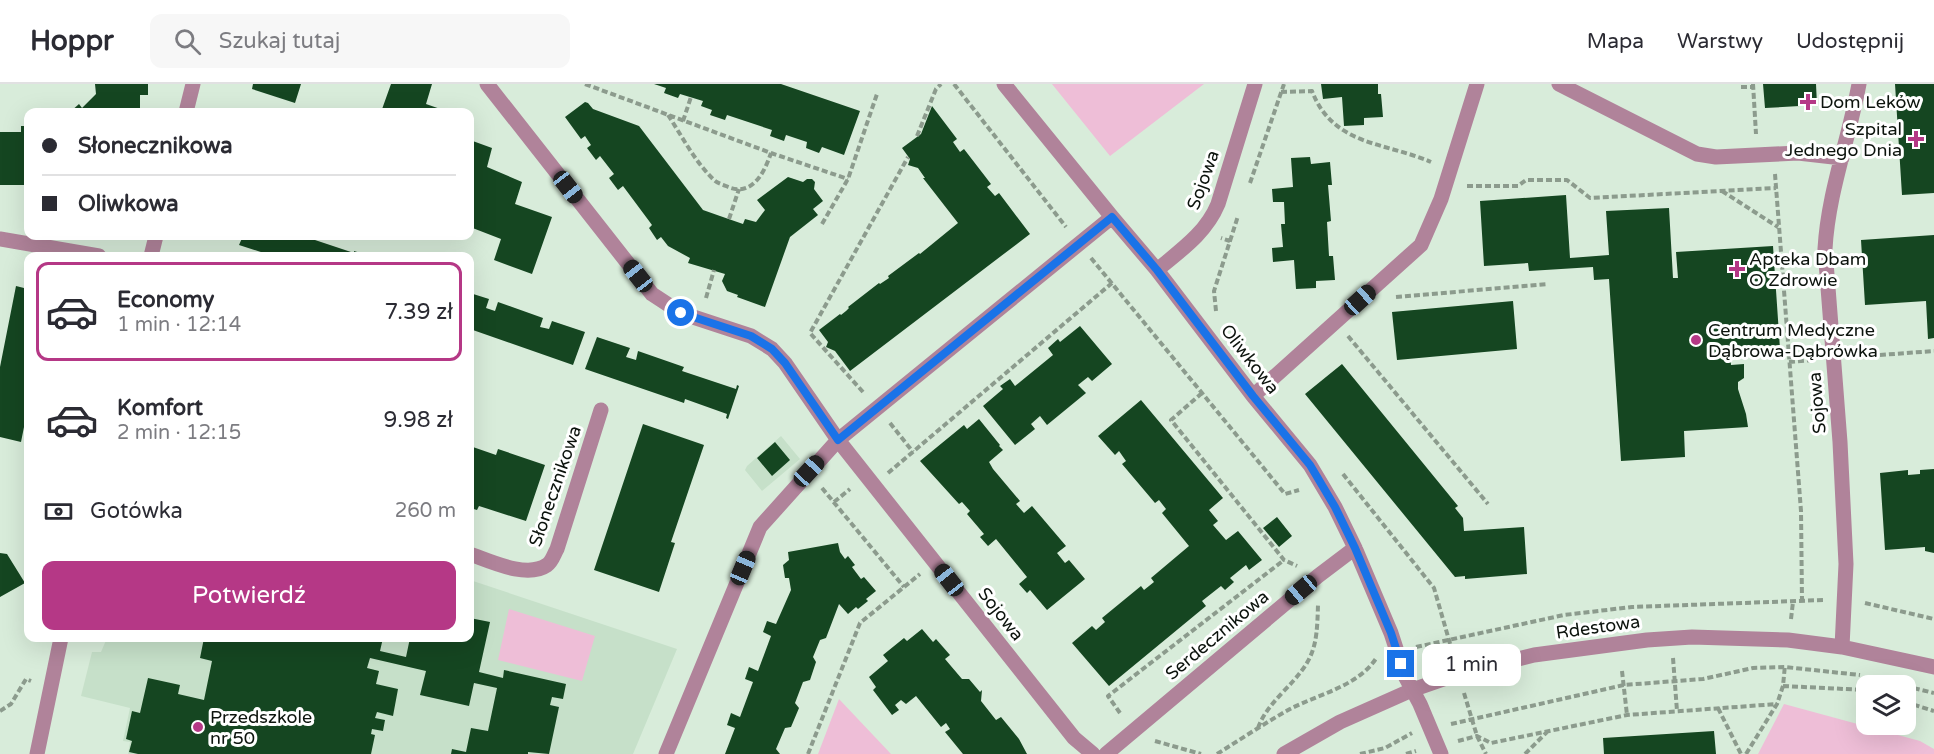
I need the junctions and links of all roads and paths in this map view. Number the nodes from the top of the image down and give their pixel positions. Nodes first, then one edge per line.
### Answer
1 (193, 84) edge
2 (488, 84) edge
3 (585, 84) edge
4 (941, 84) edge
5 (954, 84) edge
6 (1004, 84) edge
7 (1255, 84) edge
8 (1284, 84) edge
9 (1477, 84) edge
10 (1559, 84) edge
11 (1859, 84) edge
12 (1753, 85) edge
13 (1741, 87) dead end
14 (1281, 92) junction
15 (877, 94) dead end
16 (691, 97) dead end
17 (187, 108) edge
18 (668, 114) junction
19 (683, 121) junction
20 (917, 136) dead end
21 (771, 153) junction
22 (1774, 154) junction
23 (908, 157) dead end
24 (1842, 158) junction
25 (1449, 170) junction
26 (848, 179) junction
27 (1444, 185) junction
28 (1248, 188) dead end
29 (1776, 188) junction
30 (739, 189) junction
31 (1722, 191) junction
32 (1241, 209) dead end
33 (1112, 217) junction
34 (729, 219) dead end
35 (822, 224) dead end
36 (1779, 227) junction
37 (0, 239) edge
38 (1230, 241) junction
39 (1216, 243) dead end
40 (1080, 244) junction
41 (76, 252) edge
42 (714, 270) dead end
43 (1157, 270) junction
44 (1112, 283) junction
45 (1548, 284) dead end
46 (1360, 300) junction
47 (700, 319) junction
48 (1216, 320) dead end
49 (1336, 322) junction
50 (1934, 351) edge
51 (1833, 358) junction
52 (1789, 362) junction
53 (1202, 393) junction
54 (1253, 396) junction
55 (877, 408) junction
56 (601, 410) dead end
57 (838, 440) junction
58 (913, 452) junction
59 (809, 471) junction
60 (1341, 472) dead end
61 (886, 474) dead end
62 (1305, 494) dead end
63 (1488, 504) dead end
64 (1355, 548) junction
65 (474, 555) edge
66 (935, 562) junction
67 (1300, 568) dead end
68 (1318, 576) junction
69 (904, 587) junction
70 (1802, 601) dead end
71 (1449, 640) dead end
72 (60, 642) edge
73 (1842, 647) junction
74 (1673, 657) dead end
75 (1786, 658) dead end
76 (1785, 667) junction
77 (1934, 668) edge
78 (1622, 671) dead end
79 (1856, 675) edge
80 (1676, 681) junction
81 (1624, 685) junction
82 (1783, 686) junction
83 (1916, 689) edge
84 (1412, 690) junction
85 (1856, 690) edge
86 (1934, 693) edge
87 (1777, 704) junction
88 (1916, 705) edge
89 (1718, 708) junction
90 (1677, 711) junction
91 (1934, 711) edge
92 (1627, 715) junction
93 (1472, 720) junction
94 (1448, 724) dead end
95 (1258, 728) dead end
96 (1548, 730) junction
97 (1415, 731) dead end
98 (1477, 736) junction
99 (1446, 748) edge
100 (1422, 750) dead end
101 (37, 754) edge
102 (666, 754) edge
103 (808, 754) edge
104 (1093, 754) edge
105 (1106, 754) edge
106 (1284, 754) edge
107 (1360, 754) edge
108 (1406, 754) edge
109 (1486, 754) edge
110 (1525, 754) edge
111 (1741, 754) edge
112 (1746, 754) edge

1 - 17 street
2 - 47 street
3 - 18 path
4 - 20 path
5 - 40 path
6 - 33 street, Oliwkowa
7 - 43 street, Sojowa
8 - 14 path
9 - 25 street
10 - 22 street
11 - 24 street, Sojowa
12 - 13 path
12 - 22 path
14 - 25 path
14 - 28 path
15 - 26 path
16 - 19 path
18 - 19 path
18 - 30 path
19 - 21 path
21 - 26 path
21 - 30 path
22 - 24 street
22 - 29 path
23 - 55 path
24 - 51 street, Sojowa
25 - 27 street
26 - 35 path
27 - 31 path
27 - 46 street
29 - 31 path
29 - 36 path
30 - 34 path
31 - 36 path
32 - 38 path
33 - 40 street
33 - 43 street, Oliwkowa
36 - 52 path
37 - 41 street
38 - 39 path
38 - 48 path
40 - 44 path
40 - 55 street
42 - 47 path
43 - 54 street, Oliwkowa
44 - 53 path
44 - 58 path
45 - 46 path
46 - 49 street
47 - 57 street
49 - 54 street
49 - 63 path
50 - 51 path
51 - 52 path
51 - 73 street, Sojowa
52 - 70 path
53 - 62 path
53 - 67 path
54 - 64 street, Oliwkowa
55 - 57 street
55 - 58 path
56 - 65 street, Słonecznikowa
57 - 59 street
57 - 66 street, Sojowa
58 - 61 path
59 - 69 path
59 - 102 street
60 - 71 path
64 - 68 street, Serdecznikowa
64 - 84 street, Oliwkowa
66 - 69 path
66 - 104 street, Sojowa
68 - 95 path
68 - 105 street, Serdecznikowa
69 - 103 path
72 - 101 street
73 - 77 street, Rdestowa
73 - 84 street, Rdestowa
74 - 80 path
75 - 76 path
76 - 79 path
76 - 80 path
76 - 82 path
78 - 81 path
80 - 81 path
80 - 90 path
81 - 92 path
81 - 93 path
82 - 85 path
82 - 87 path
83 - 86 path
84 - 99 street, Oliwkowa
84 - 106 street, Rdestowa
87 - 89 path
87 - 112 path
88 - 91 path
89 - 90 path
89 - 111 path
90 - 92 path
92 - 96 path
93 - 94 path
93 - 98 path
96 - 98 path
96 - 110 path
97 - 107 path
98 - 99 path
98 - 109 path
100 - 108 path

